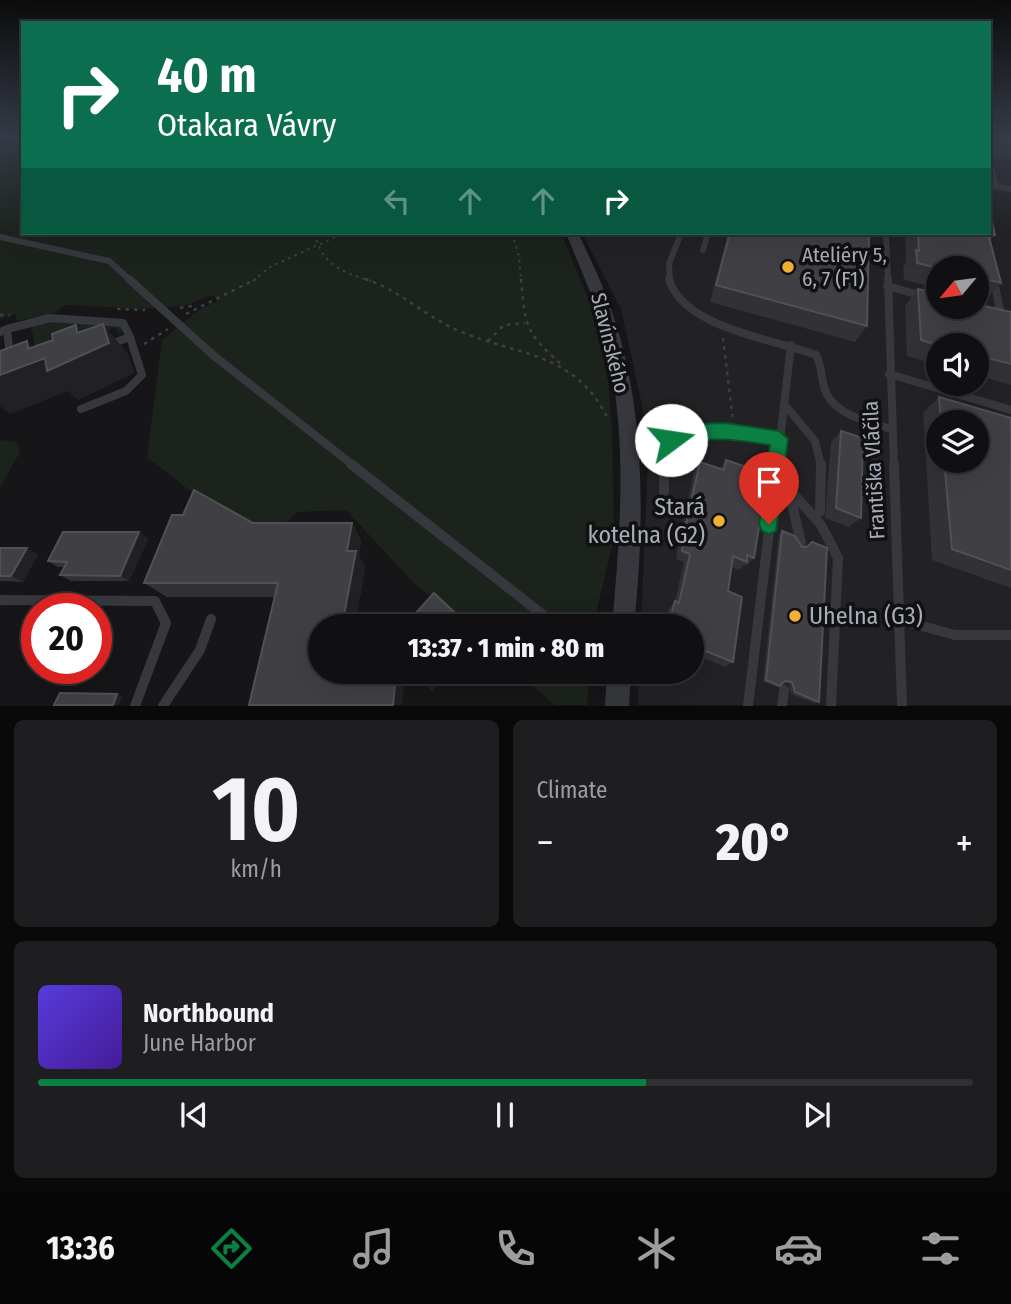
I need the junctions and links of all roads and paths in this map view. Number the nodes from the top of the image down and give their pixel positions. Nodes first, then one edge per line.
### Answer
1 (993, 171) edge
2 (991, 185) edge
3 (997, 186) junction
4 (1011, 189) edge
5 (315, 235) edge
6 (340, 235) edge
7 (513, 235) edge
8 (573, 235) edge
9 (680, 235) edge
10 (707, 235) edge
11 (886, 235) edge
12 (0, 237) edge
13 (317, 245) junction
14 (703, 250) dead end
15 (992, 268) edge
16 (887, 286) junction
17 (926, 297) edge
18 (107, 309) dead end
19 (166, 310) junction
20 (989, 313) edge
21 (1000, 316) junction
22 (1011, 318) edge
23 (525, 323) junction
24 (721, 323) junction
25 (3, 331) edge
26 (129, 334) junction
27 (488, 341) junction
28 (791, 345) junction
29 (93, 351) edge
30 (12, 356) junction
31 (26, 356) edge
32 (562, 365) junction
33 (3, 368) edge
34 (889, 374) junction
35 (784, 404) junction
36 (81, 409) dead end
37 (1011, 410) edge
38 (891, 429) junction
39 (734, 432) junction
40 (630, 435) junction
41 (779, 439) junction
42 (775, 472) junction
43 (664, 492) dead end
44 (820, 512) dead end
45 (801, 542) edge
46 (0, 600) edge
47 (542, 614) edge
48 (624, 614) edge
49 (211, 619) dead end
50 (900, 620) junction
51 (1011, 635) edge
52 (617, 684) edge
53 (784, 690) edge
54 (135, 705) edge
55 (163, 705) edge
56 (617, 705) edge
57 (748, 705) edge
58 (782, 705) edge
59 (831, 705) edge
60 (902, 705) edge

1 - 3 lane
2 - 3 lane
3 - 4 lane
5 - 13 path
6 - 13 path
7 - 23 path
8 - 40 street, Slavínského
9 - 24 lane
10 - 14 lane
11 - 16 lane, Františka Vláčila
12 - 19 lane
13 - 19 path
13 - 27 path
15 - 21 lane
16 - 17 lane
16 - 34 lane, Františka Vláčila
18 - 19 path
19 - 47 lane
20 - 21 lane
21 - 22 lane
23 - 27 path
23 - 32 path
24 - 28 lane
24 - 39 path
25 - 26 lane
25 - 30 lane
26 - 29 lane
26 - 36 lane
27 - 32 path
28 - 35 lane
28 - 38 lane
30 - 31 lane
30 - 33 lane
32 - 40 path
34 - 37 lane
34 - 38 lane, Františka Vláčila
35 - 41 lane
35 - 44 lane
38 - 50 lane, Františka Vláčila
39 - 41 lane
39 - 43 lane
40 - 48 street, Slavínského
41 - 42 lane
42 - 45 lane
42 - 57 lane
42 - 59 lane
46 - 54 lane
49 - 55 lane
50 - 51 lane
50 - 60 lane, Františka Vláčila
52 - 56 street
53 - 58 lane

